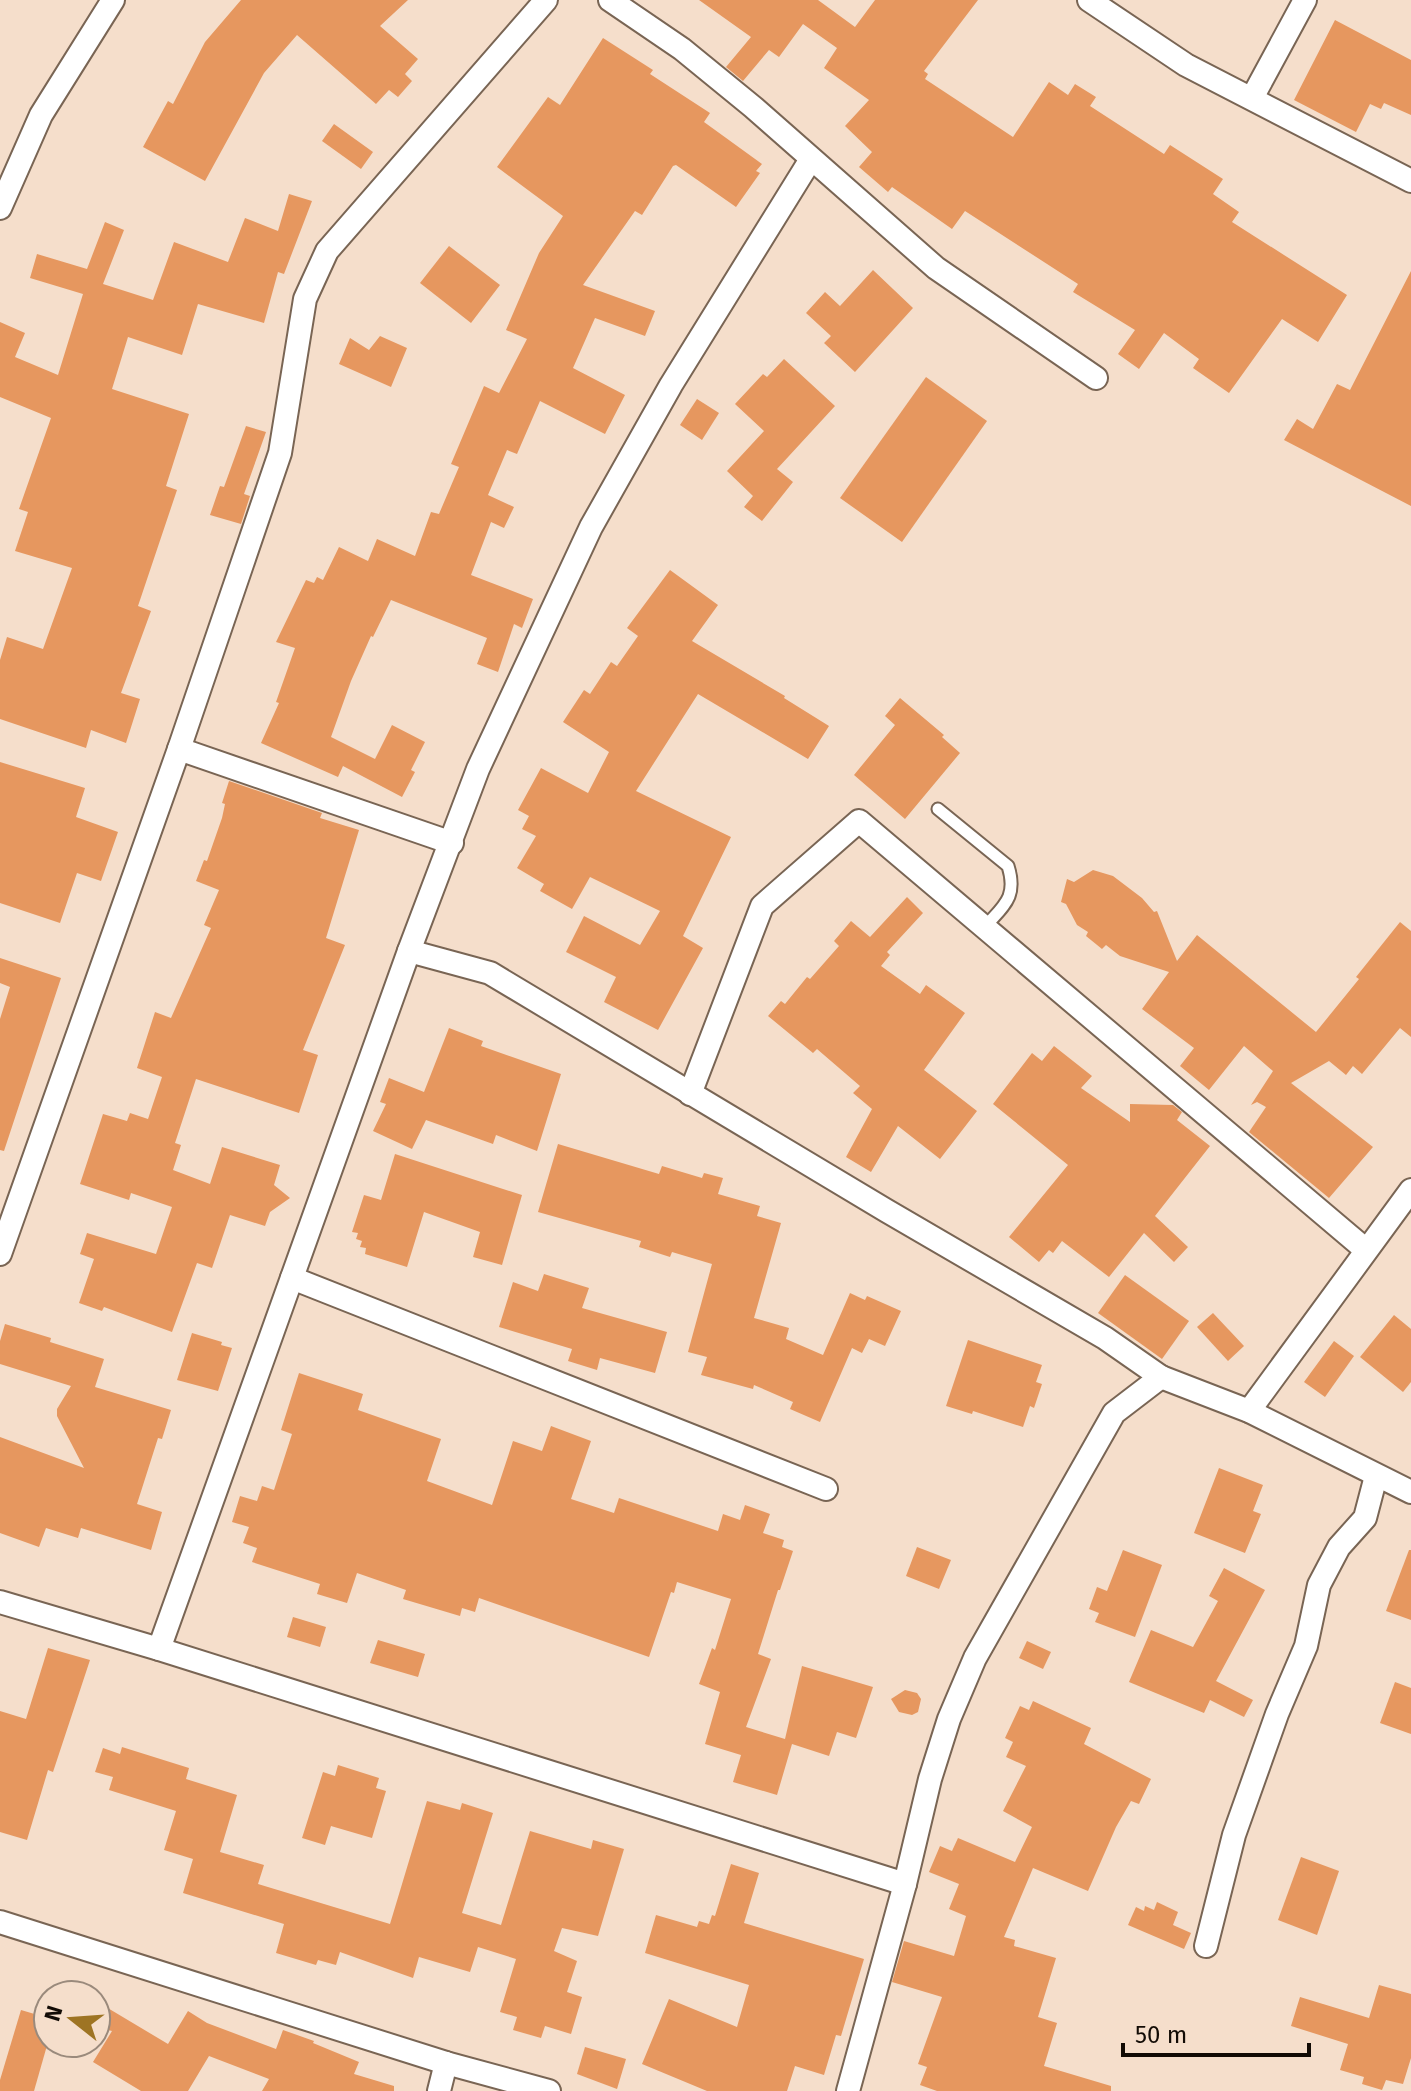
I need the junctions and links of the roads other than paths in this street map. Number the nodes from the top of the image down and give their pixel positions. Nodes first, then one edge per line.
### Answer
1 (113, 0) edge
2 (546, 0) edge
3 (610, 0) edge
4 (1089, 0) edge
5 (1305, 0) edge
6 (1252, 98) junction
7 (811, 159) junction
8 (1411, 181) edge
9 (0, 208) edge
10 (1096, 378) dead end
11 (179, 749) junction
12 (938, 809) dead end
13 (452, 843) junction
14 (984, 928) junction
15 (409, 951) junction
16 (690, 1094) junction
17 (1411, 1190) edge
18 (1366, 1250) junction
19 (0, 1254) edge
20 (292, 1278) junction
21 (1161, 1377) junction
22 (1249, 1411) junction
23 (1376, 1476) junction
24 (826, 1489) dead end
25 (1411, 1492) edge
26 (0, 1602) edge
27 (159, 1649) junction
28 (905, 1884) junction
29 (0, 1922) edge
30 (1206, 1946) dead end
31 (446, 2063) junction
32 (439, 2091) edge
33 (549, 2091) edge
34 (848, 2091) edge

1 - 9 street
2 - 11 street
3 - 7 street
4 - 6 street
5 - 6 street
6 - 8 street
7 - 10 street
7 - 13 street
11 - 13 street
11 - 19 street
12 - 14 lane
13 - 15 street
14 - 16 street
14 - 18 street
15 - 16 street
15 - 20 street
16 - 21 street
17 - 18 street
18 - 22 street
20 - 24 street
20 - 27 street
21 - 22 street
21 - 28 street
22 - 23 street
23 - 25 street
23 - 30 street
26 - 27 street
27 - 28 street
28 - 34 street
29 - 31 street
31 - 32 street
31 - 33 street

